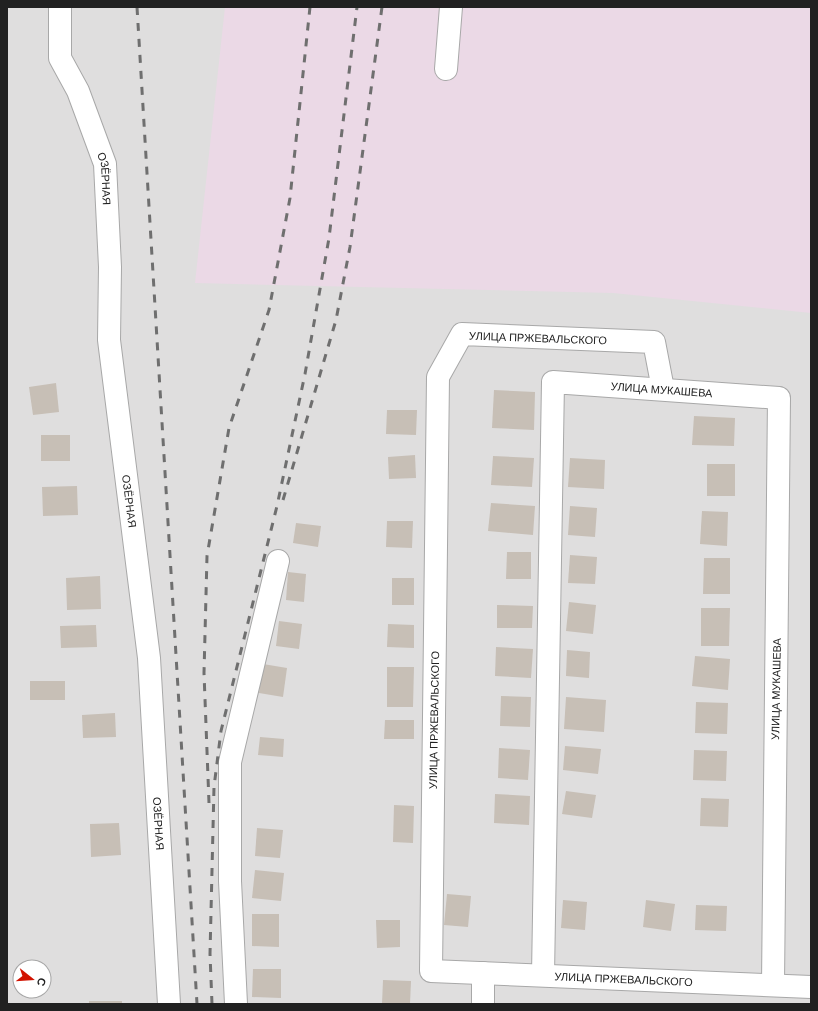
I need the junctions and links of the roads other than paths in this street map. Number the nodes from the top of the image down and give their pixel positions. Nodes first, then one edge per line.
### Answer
1 (60, 7) edge
2 (451, 7) edge
3 (446, 69) dead end
4 (663, 389) junction
5 (278, 561) dead end
6 (483, 972) junction
7 (543, 975) junction
8 (773, 984) junction
9 (811, 987) edge
10 (169, 1004) edge
11 (236, 1004) edge
12 (483, 1004) edge

1 - 10 street, ОЗЁРНАЯ
2 - 3 street
4 - 6 street, УЛИЦА ПРЖЕВАЛЬСКОГО
4 - 7 street, УЛИЦА МУКАШЕВА
4 - 8 street, УЛИЦА МУКАШЕВА
5 - 11 street
6 - 7 street, УЛИЦА ПРЖЕВАЛЬСКОГО
6 - 12 street
7 - 8 street, УЛИЦА ПРЖЕВАЛЬСКОГО
8 - 9 street, УЛИЦА ПРЖЕВАЛЬСКОГО

